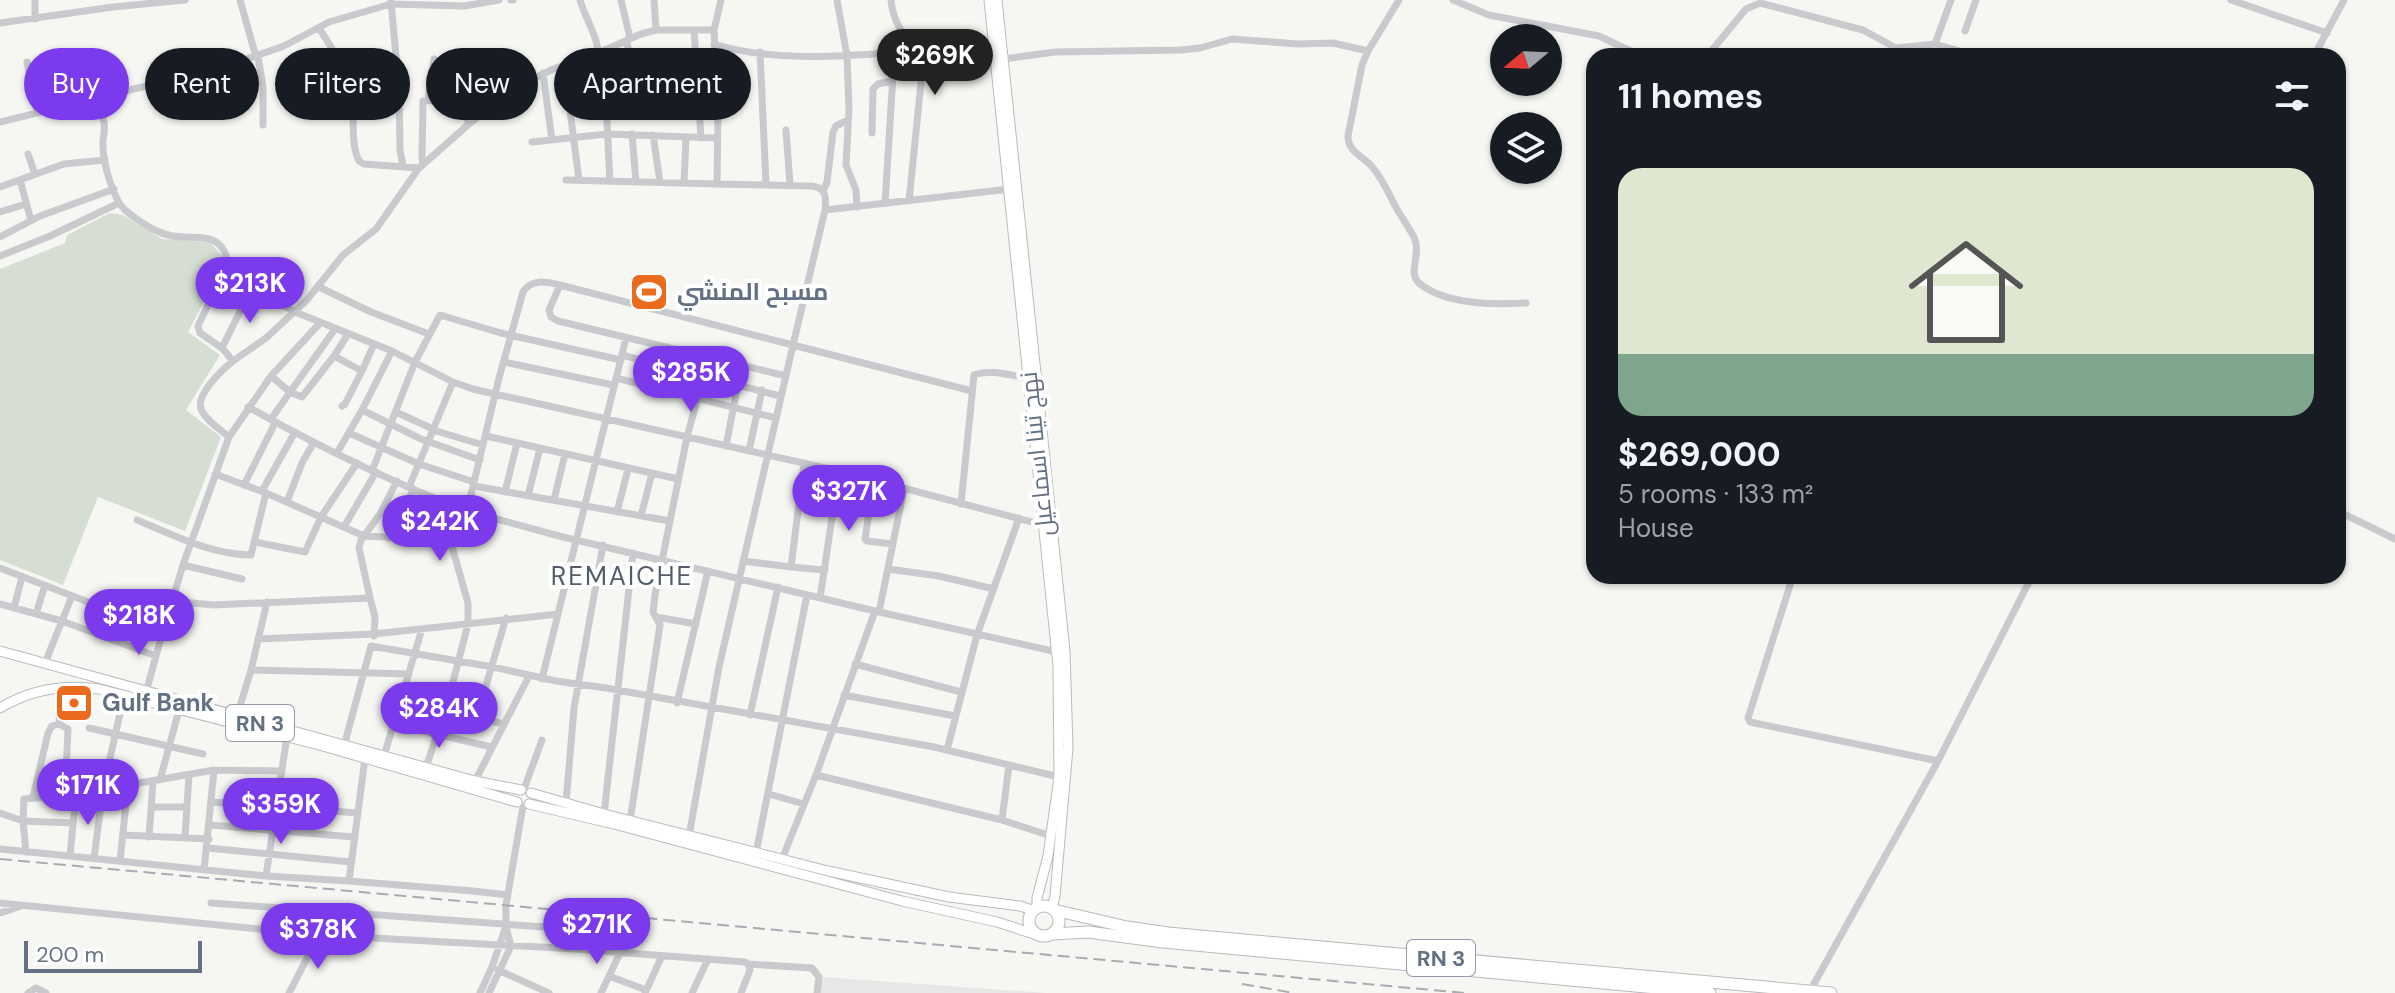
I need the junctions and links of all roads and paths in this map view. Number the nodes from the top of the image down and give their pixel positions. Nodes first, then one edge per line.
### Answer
1 (35, 0) edge
2 (86, 0) edge
3 (185, 0) edge
4 (240, 0) edge
5 (499, 0) edge
6 (580, 0) edge
7 (621, 0) edge
8 (654, 0) edge
9 (721, 0) edge
10 (837, 0) edge
11 (891, 0) edge
12 (989, 0) edge
13 (997, 0) edge
14 (1399, 0) edge
15 (1453, 0) edge
16 (1951, 0) edge
17 (1976, 0) edge
18 (2231, 0) edge
19 (2344, 0) edge
20 (149, 2) edge
21 (391, 2) edge
22 (113, 4) edge
23 (87, 11) junction
24 (35, 19) junction
25 (0, 23) edge
26 (319, 28) junction
27 (656, 30) junction
28 (694, 30) junction
29 (714, 30) junction
30 (1965, 31) dead end
31 (2327, 33) junction
32 (628, 39) junction
33 (714, 44) junction
34 (1935, 44) junction
35 (255, 48) edge
36 (597, 48) edge
37 (607, 48) edge
38 (629, 48) edge
39 (695, 48) edge
40 (1624, 48) edge
41 (1714, 48) edge
42 (1896, 48) edge
43 (1896, 48) edge
44 (1949, 48) edge
45 (2319, 48) edge
46 (1368, 51) junction
47 (760, 52) junction
48 (259, 55) edge
49 (847, 56) junction
50 (1003, 59) junction
51 (259, 66) edge
52 (554, 69) edge
53 (543, 73) junction
54 (892, 81) junction
55 (426, 101) edge
56 (24, 116) edge
57 (103, 120) edge
58 (468, 120) edge
59 (572, 120) edge
60 (605, 120) edge
61 (700, 120) edge
62 (848, 120) junction
63 (0, 122) edge
64 (469, 124) junction
65 (263, 125) dead end
66 (786, 130) dead end
67 (872, 133) dead end
68 (607, 134) junction
69 (632, 134) junction
70 (653, 135) junction
71 (575, 137) junction
72 (686, 137) junction
73 (701, 138) junction
74 (717, 138) junction
75 (552, 140) junction
76 (532, 142) dead end
77 (28, 154) dead end
78 (105, 160) junction
79 (403, 166) junction
80 (421, 166) junction
81 (35, 174) junction
82 (0, 177) edge
83 (20, 180) junction
84 (566, 180) dead end
85 (579, 180) junction
86 (610, 181) junction
87 (636, 182) junction
88 (660, 182) junction
89 (684, 183) junction
90 (717, 184) junction
91 (766, 184) junction
92 (790, 185) junction
93 (1, 187) edge
94 (114, 189) junction
95 (1010, 189) junction
96 (823, 191) junction
97 (909, 201) junction
98 (119, 203) junction
99 (885, 203) junction
100 (26, 204) junction
101 (857, 207) junction
102 (825, 210) junction
103 (0, 212) edge
104 (31, 220) junction
105 (0, 237) edge
106 (0, 256) edge
107 (224, 273) junction
108 (279, 277) dead end
109 (560, 285) junction
110 (319, 287) junction
111 (251, 289) junction
112 (265, 295) junction
113 (1526, 303) dead end
114 (295, 312) junction
115 (320, 323) junction
116 (335, 329) junction
117 (348, 334) junction
118 (429, 334) junction
119 (512, 336) junction
120 (626, 338) junction
121 (374, 344) junction
122 (793, 345) junction
123 (222, 348) junction
124 (392, 351) junction
125 (334, 356) junction
126 (621, 357) junction
127 (233, 361) junction
128 (415, 362) junction
129 (504, 362) junction
130 (362, 371) junction
131 (704, 375) junction
132 (271, 376) junction
133 (786, 376) junction
134 (1033, 379) junction
135 (453, 382) junction
136 (614, 382) junction
137 (738, 384) junction
138 (762, 390) junction
139 (972, 391) junction
140 (290, 392) junction
141 (496, 394) junction
142 (780, 396) junction
143 (697, 400) junction
144 (342, 406) dead end
145 (248, 407) junction
146 (733, 408) junction
147 (362, 410) junction
148 (396, 412) junction
149 (756, 413) junction
150 (605, 418) junction
151 (776, 418) junction
152 (273, 421) junction
153 (390, 425) junction
154 (433, 430) junction
155 (295, 432) junction
156 (349, 433) junction
157 (486, 436) junction
158 (229, 437) junction
159 (687, 437) junction
160 (428, 441) junction
161 (314, 442) junction
162 (517, 443) junction
163 (483, 445) junction
164 (726, 446) junction
165 (381, 447) junction
166 (540, 448) junction
167 (749, 451) junction
168 (337, 453) junction
169 (565, 454) junction
170 (769, 456) junction
171 (480, 460) junction
172 (596, 461) junction
173 (357, 463) junction
174 (804, 463) junction
175 (419, 464) junction
176 (628, 469) junction
177 (839, 471) junction
178 (374, 472) junction
179 (652, 473) junction
180 (215, 474) junction
181 (678, 479) junction
182 (874, 480) junction
183 (397, 481) junction
184 (474, 484) junction
185 (244, 485) junction
186 (412, 488) junction
187 (904, 489) junction
188 (264, 492) junction
189 (505, 492) junction
190 (528, 496) junction
191 (554, 500) junction
192 (287, 502) junction
193 (961, 504) junction
194 (584, 506) junction
195 (464, 510) junction
196 (617, 512) junction
197 (2346, 515) edge
198 (641, 516) junction
199 (321, 517) junction
200 (1019, 518) junction
201 (137, 520) dead end
202 (670, 521) junction
203 (1048, 526) junction
204 (344, 527) junction
205 (364, 536) junction
206 (2394, 536) edge
207 (388, 538) junction
208 (575, 539) junction
209 (451, 540) junction
210 (191, 542) junction
211 (255, 542) junction
212 (893, 544) junction
213 (603, 545) junction
214 (633, 553) junction
215 (662, 559) junction
216 (743, 561) junction
217 (183, 565) junction
218 (791, 567) junction
219 (0, 568) edge
220 (888, 569) junction
221 (825, 570) junction
222 (708, 571) junction
223 (22, 577) junction
224 (738, 578) junction
225 (242, 579) dead end
226 (1790, 584) edge
227 (2028, 584) edge
228 (45, 585) junction
229 (778, 587) junction
230 (994, 589) junction
231 (807, 595) junction
232 (72, 596) junction
233 (370, 598) junction
234 (820, 598) junction
235 (172, 601) junction
236 (267, 602) junction
237 (0, 604) edge
238 (14, 608) junction
239 (877, 612) junction
240 (36, 614) junction
241 (558, 614) junction
242 (125, 615) junction
243 (656, 617) junction
244 (506, 618) junction
245 (62, 621) junction
246 (468, 624) junction
247 (696, 624) junction
248 (422, 629) junction
249 (163, 631) junction
250 (374, 634) junction
251 (977, 635) junction
252 (258, 639) junction
253 (115, 640) junction
254 (371, 646) junction
255 (0, 651) edge
256 (1057, 652) junction
257 (415, 654) junction
258 (156, 656) junction
259 (458, 661) junction
260 (45, 663) junction
261 (855, 664) junction
262 (493, 667) junction
263 (251, 670) junction
264 (363, 674) junction
265 (409, 674) junction
266 (529, 676) junction
267 (542, 679) junction
268 (579, 685) junction
269 (62, 687) junction
270 (619, 691) junction
271 (146, 692) junction
272 (961, 692) junction
273 (844, 695) junction
274 (124, 696) junction
275 (649, 697) junction
276 (401, 700) junction
277 (677, 703) junction
278 (1, 706) edge
279 (711, 707) junction
280 (446, 709) junction
281 (179, 710) junction
282 (750, 715) junction
283 (237, 716) junction
284 (477, 716) junction
285 (955, 716) junction
286 (783, 721) junction
287 (59, 724) junction
288 (394, 724) junction
289 (504, 724) junction
290 (89, 728) dead end
291 (831, 729) junction
292 (115, 733) junction
293 (438, 734) junction
294 (287, 736) junction
295 (542, 740) dead end
296 (344, 746) junction
297 (168, 747) junction
298 (491, 747) junction
299 (947, 750) junction
300 (203, 754) dead end
301 (384, 756) junction
302 (365, 758) junction
303 (1938, 761) junction
304 (1009, 765) junction
305 (426, 767) junction
306 (214, 770) junction
307 (281, 771) junction
308 (39, 773) junction
309 (66, 774) junction
310 (189, 775) junction
311 (816, 775) junction
312 (1059, 777) junction
313 (156, 781) junction
314 (475, 781) junction
315 (128, 785) junction
316 (103, 789) junction
317 (525, 790) junction
318 (76, 794) junction
319 (769, 794) junction
320 (65, 795) junction
321 (33, 798) junction
322 (211, 802) junction
323 (566, 803) junction
324 (523, 804) junction
325 (804, 804) junction
326 (277, 806) junction
327 (152, 807) junction
328 (187, 807) junction
329 (0, 813) edge
330 (358, 813) junction
331 (604, 814) junction
332 (1002, 820) junction
333 (23, 821) junction
334 (630, 821) junction
335 (73, 823) junction
336 (210, 825) junction
337 (274, 830) junction
338 (123, 835) junction
339 (689, 836) junction
340 (1051, 836) junction
341 (149, 837) junction
342 (354, 837) junction
343 (185, 838) junction
344 (208, 844) junction
345 (0, 849) edge
346 (26, 852) junction
347 (756, 853) junction
348 (269, 854) junction
349 (70, 856) junction
350 (94, 858) junction
351 (782, 859) junction
352 (120, 861) junction
353 (351, 862) junction
354 (204, 870) junction
355 (266, 876) junction
356 (349, 881) junction
357 (508, 895) junction
358 (0, 903) edge
359 (211, 903) dead end
360 (24, 905) junction
361 (1035, 909) junction
362 (1053, 909) junction
363 (0, 913) edge
364 (506, 925) junction
365 (1034, 934) junction
366 (1053, 934) junction
367 (319, 935) junction
368 (499, 945) junction
369 (511, 946) junction
370 (576, 949) junction
371 (620, 953) junction
372 (662, 956) junction
373 (708, 959) junction
374 (748, 964) junction
375 (496, 969) junction
376 (609, 976) junction
377 (646, 991) edge
378 (1810, 991) junction
379 (28, 993) edge
380 (46, 993) edge
381 (289, 993) edge
382 (480, 993) edge
383 (489, 993) edge
384 (549, 993) edge
385 (601, 993) edge
386 (692, 993) edge
387 (741, 993) edge
388 (817, 993) edge
389 (1710, 993) edge
390 (1831, 993) edge

1 - 24 street
2 - 23 street
3 - 20 street
4 - 35 street
5 - 21 street
6 - 36 street
7 - 32 street
8 - 27 street
9 - 29 street
10 - 49 street
11 - 97 street
12 - 95 main road, نهج تينا اسماعيل
13 - 50 main road, نهج تينا اسماعيل
14 - 46 street
15 - 40 street
16 - 34 street
17 - 30 street
18 - 31 street
19 - 31 street
20 - 22 street
21 - 26 street
21 - 79 street
22 - 23 street
23 - 24 street
24 - 25 street
26 - 48 street
26 - 79 street
27 - 28 street
27 - 32 street
28 - 29 street
28 - 39 street
29 - 33 street
31 - 45 street
32 - 37 street
32 - 38 street
33 - 47 street
33 - 74 street
34 - 42 street
34 - 44 street
41 - 43 street
46 - 50 street
46 - 113 street
47 - 49 street
47 - 91 street
49 - 54 street
49 - 62 street
50 - 134 main road, نهج تينا اسماعيل
51 - 65 street
52 - 53 street
53 - 64 street
53 - 75 street
54 - 67 street
54 - 99 street
55 - 80 street
56 - 63 street
57 - 78 street
58 - 64 street
59 - 71 street
60 - 68 street
61 - 73 street
62 - 96 street
62 - 101 street
64 - 80 street
66 - 92 street
68 - 69 street
68 - 71 street
68 - 86 street
69 - 70 street
69 - 87 street
70 - 72 street
70 - 88 street
71 - 75 street
71 - 85 street
72 - 73 street
72 - 89 street
73 - 74 street
74 - 90 street
75 - 76 street
77 - 81 street
78 - 81 street
78 - 94 street
79 - 80 street
80 - 110 street
81 - 83 street
82 - 93 street
83 - 93 street
83 - 100 street
84 - 85 street
85 - 86 street
86 - 87 street
87 - 88 street
88 - 89 street
89 - 90 street
90 - 91 street
91 - 92 street
92 - 96 street
94 - 98 street
94 - 104 street
95 - 97 street
95 - 134 main road, نهج تينا اسماعيل
96 - 102 street
97 - 99 street
98 - 106 street
98 - 107 street
99 - 101 street
100 - 103 street
100 - 104 street
101 - 102 street
102 - 122 street
104 - 105 street
107 - 111 street
107 - 123 street
108 - 112 street
109 - 119 street
109 - 120 street
109 - 122 street
110 - 114 street
110 - 118 street
111 - 112 street
111 - 123 street
112 - 114 street
114 - 115 street
114 - 127 street
115 - 116 street
115 - 132 street
116 - 117 street
116 - 140 street
117 - 121 street
117 - 125 street
118 - 119 street
118 - 128 street
119 - 126 street
119 - 129 street
120 - 126 street
120 - 133 street
121 - 124 street
121 - 130 street
122 - 133 street
122 - 139 street
123 - 127 street
124 - 128 street
124 - 147 street
125 - 130 street
125 - 140 street
126 - 131 street
126 - 136 street
127 - 158 street
128 - 135 street
128 - 148 street
129 - 136 street
129 - 141 street
130 - 144 street
131 - 137 street
131 - 143 street
132 - 140 street
132 - 145 street
133 - 142 street
134 - 139 street
134 - 203 main road, نهج تينا اسماعيل
135 - 141 street
135 - 154 street
136 - 143 street
136 - 150 street
137 - 138 street
137 - 146 street
138 - 142 street
138 - 149 street
139 - 193 street
140 - 152 street
141 - 150 street
141 - 157 street
142 - 151 street
143 - 146 street
143 - 159 street
145 - 152 street
145 - 158 street
146 - 149 street
146 - 164 street
147 - 153 street
147 - 156 street
148 - 153 street
148 - 154 street
149 - 151 street
149 - 167 street
150 - 159 street
150 - 172 street
151 - 170 street
152 - 155 street
152 - 185 street
153 - 160 street
153 - 165 street
154 - 160 street
154 - 163 street
155 - 161 street
155 - 188 street
156 - 165 street
156 - 168 street
157 - 162 street
157 - 163 street
158 - 180 street
159 - 164 street
159 - 181 street
160 - 171 street
160 - 175 street
161 - 168 street
161 - 192 street
162 - 166 street
162 - 189 street
163 - 171 street
164 - 167 street
165 - 175 street
165 - 178 street
166 - 169 street
166 - 190 street
167 - 170 street
168 - 173 street
169 - 172 street
169 - 191 street
170 - 174 street
170 - 216 street
171 - 184 street
172 - 176 street
172 - 194 street
173 - 178 street
173 - 199 street
174 - 177 street
174 - 218 street
175 - 184 street
175 - 186 street
176 - 179 street
176 - 196 street
177 - 182 street
177 - 221 street
178 - 183 street
178 - 204 street
179 - 181 street
179 - 198 street
180 - 185 street
180 - 210 street
181 - 202 street
182 - 187 street
182 - 212 street
183 - 186 street
183 - 205 street
184 - 189 street
184 - 195 street
185 - 188 street
186 - 195 street
186 - 207 street
187 - 193 street
187 - 212 street
188 - 192 street
188 - 211 street
189 - 190 street
190 - 191 street
191 - 194 street
192 - 199 street
193 - 200 street
194 - 196 street
194 - 208 street
195 - 208 street
195 - 209 street
196 - 198 street
197 - 206 street
198 - 202 street
199 - 204 street
199 - 211 street
200 - 203 street
200 - 230 street
201 - 210 street
202 - 215 street
203 - 256 main road, نهج تينا اسماعيل
203 - 362 main road, نهج تينا اسماعيل
204 - 205 street
205 - 207 street
205 - 233 street
207 - 209 street
208 - 213 street
208 - 241 street
209 - 246 street
210 - 211 street
210 - 217 street
212 - 220 street
213 - 214 street
213 - 268 street
214 - 215 street
214 - 270 street
215 - 222 street
215 - 243 street
216 - 218 street
216 - 224 street
217 - 225 street
217 - 235 street
218 - 221 street
219 - 223 street
220 - 230 street
220 - 239 street
221 - 234 street
222 - 224 street
222 - 247 street
223 - 228 street
223 - 238 street
224 - 229 street
224 - 279 street
226 - 303 street
227 - 303 street
228 - 232 street
228 - 240 street
229 - 231 street
229 - 282 street
230 - 251 street
231 - 234 street
231 - 286 street
232 - 242 street
232 - 245 street
233 - 236 street
233 - 250 street
234 - 239 street
235 - 236 street
235 - 249 street
236 - 252 street
237 - 238 street
238 - 240 street
239 - 251 street
239 - 261 street
240 - 245 street
241 - 244 street
241 - 267 street
242 - 249 street
242 - 253 street
243 - 247 street
243 - 275 street
244 - 246 street
244 - 262 street
245 - 253 street
245 - 260 street
246 - 248 street
246 - 259 street
247 - 277 street
248 - 250 street
248 - 257 street
249 - 258 street
250 - 252 street
250 - 254 street
251 - 256 street
251 - 272 street
252 - 263 street
253 - 258 street
254 - 257 street
254 - 264 street
255 - 260 main road, RN 3
256 - 312 main road, نهج تينا اسماعيل
257 - 259 street
257 - 265 street
258 - 271 street
259 - 262 street
259 - 280 street
260 - 271 main road, RN 3
261 - 272 street
261 - 273 street
262 - 266 street
262 - 284 street
263 - 264 street
263 - 283 street
264 - 265 street
264 - 296 street
265 - 276 street
266 - 267 street
266 - 289 street
267 - 268 street
268 - 270 street
268 - 323 street
269 - 274 main road, RN 3
269 - 278 main road, RN 3
269 - 287 street
270 - 275 street
270 - 331 street
271 - 283 main road, RN 3
272 - 285 street
273 - 285 street
273 - 291 street
274 - 281 main road, RN 3
274 - 292 street
275 - 277 street
275 - 334 street
276 - 280 street
276 - 288 street
277 - 279 street
279 - 282 street
279 - 339 street
280 - 284 street
280 - 293 street
281 - 294 main road, RN 3
281 - 297 street
282 - 286 street
283 - 296 main road, RN 3
284 - 289 street
285 - 299 street
286 - 291 street
286 - 319 street
287 - 308 street
287 - 309 street
288 - 293 street
288 - 301 street
289 - 298 street
290 - 292 street
291 - 299 street
291 - 311 street
292 - 297 street
292 - 316 street
293 - 298 street
293 - 305 street
294 - 302 main road, RN 3
294 - 307 street
295 - 317 street
296 - 301 main road, RN 3
297 - 300 street
297 - 313 street
298 - 314 street
299 - 304 street
301 - 305 main road, RN 3
302 - 324 main road, RN 3
302 - 330 street
303 - 378 street
304 - 312 street
304 - 332 street
305 - 314 main road, RN 3
306 - 307 street
306 - 310 street
306 - 322 street
307 - 326 street
308 - 309 street
308 - 321 street
309 - 320 street
310 - 313 street
310 - 328 street
311 - 325 street
311 - 332 street
312 - 340 main road, نهج تينا اسماعيل
313 - 315 street
313 - 327 street
314 - 317 main road, RN 3
315 - 316 street
315 - 338 street
316 - 318 street
316 - 350 street
317 - 323 main road, RN 3
317 - 324 main road
317 - 324 main road
318 - 320 street
318 - 335 street
319 - 325 street
319 - 347 street
320 - 321 street
321 - 333 street
322 - 326 street
322 - 336 street
323 - 331 main road, RN 3
324 - 357 street
324 - 365 main road, RN 3
325 - 351 street
326 - 330 street
326 - 337 street
327 - 328 street
327 - 341 street
328 - 343 street
329 - 333 street
330 - 342 street
331 - 334 main road, RN 3
332 - 340 street
333 - 335 street
333 - 346 street
334 - 339 main road, RN 3
335 - 349 street
336 - 337 street
336 - 344 street
337 - 342 street
337 - 348 street
338 - 341 street
338 - 352 street
339 - 347 main road, RN 3
340 - 361 main road, نهج تينا اسماعيل
341 - 343 street
342 - 353 street
343 - 344 street
344 - 348 street
344 - 354 street
345 - 346 street
346 - 349 street
347 - 351 main road, RN 3
348 - 353 street
348 - 355 street
349 - 350 street
350 - 352 street
351 - 361 main road, RN 3
352 - 354 street
353 - 356 street
354 - 355 street
355 - 356 street
356 - 357 street
357 - 364 street
358 - 360 street
359 - 364 street
360 - 363 street
360 - 367 street
361 - 362 highway
361 - 365 highway
362 - 366 highway
362 - 378 highway, RN 3
364 - 368 street
364 - 369 street
364 - 370 street
365 - 366 highway
366 - 389 highway, RN 3
367 - 368 street
367 - 381 street
368 - 369 street
368 - 375 street
369 - 370 street
369 - 375 street
370 - 371 street
371 - 372 street
371 - 376 street
372 - 373 street
372 - 377 street
373 - 374 street
373 - 386 street
374 - 387 street
374 - 388 street
375 - 382 street
375 - 383 street
375 - 384 street
376 - 377 street
376 - 385 street
378 - 390 highway, RN 3
379 - 380 street

